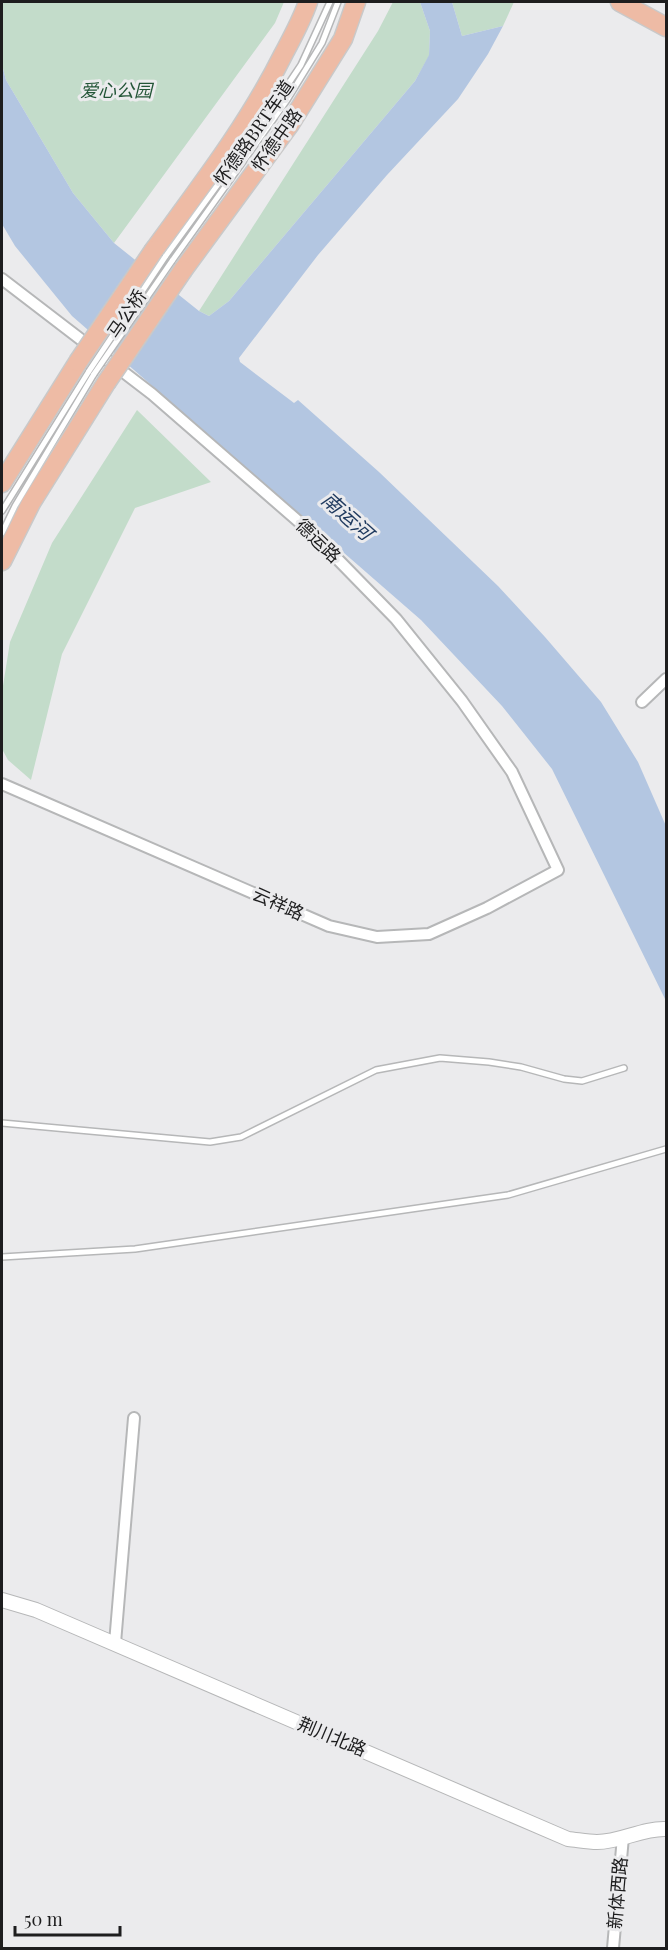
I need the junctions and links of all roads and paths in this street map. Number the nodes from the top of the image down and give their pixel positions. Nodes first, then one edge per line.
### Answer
1 (308, 2) edge
2 (330, 2) edge
3 (338, 2) edge
4 (356, 2) edge
5 (366, 2) edge
6 (620, 2) edge
7 (666, 27) edge
8 (343, 39) junction
9 (160, 254) junction
10 (177, 266) junction
11 (2, 279) edge
12 (92, 373) junction
13 (2, 483) edge
14 (2, 511) edge
15 (2, 533) edge
16 (2, 561) edge
17 (666, 679) edge
18 (642, 702) dead end
19 (2, 784) edge
20 (558, 870) joint
21 (624, 1068) dead end
22 (2, 1122) edge
23 (666, 1149) edge
24 (2, 1257) edge
25 (134, 1418) dead end
26 (2, 1600) edge
27 (115, 1643) junction
28 (666, 1828) edge
29 (623, 1837) junction
30 (613, 1948) edge

1 - 9 main road, 怀德中路
2 - 9 lane, 怀德路BRT车道
3 - 10 lane, 怀德路BRT车道
4 - 8 main road, 怀德中路
5 - 8 main road
6 - 7 main road
8 - 10 main road, 怀德中路
9 - 12 main road, 马公桥, bridge
10 - 12 main road, 马公桥, bridge
11 - 20 street, 德运路
12 - 13 main road
12 - 14 lane
12 - 15 lane
12 - 16 main road
17 - 18 street
19 - 20 street, 云祥路
21 - 22 lane
23 - 24 lane
25 - 27 street
26 - 27 street, 荆川北路
27 - 29 street, 荆川北路
28 - 29 street, 荆川北路
29 - 30 street, 新体西路

